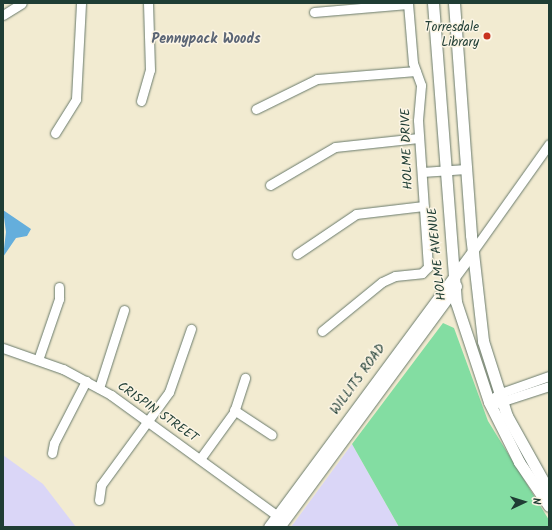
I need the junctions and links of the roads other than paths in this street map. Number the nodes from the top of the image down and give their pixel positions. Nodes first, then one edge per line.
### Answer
1 (22, 3) edge
2 (81, 3) edge
3 (148, 3) edge
4 (432, 3) edge
5 (454, 3) edge
6 (408, 4) edge
7 (314, 12) dead end
8 (3, 15) edge
9 (416, 71) junction
10 (142, 101) dead end
11 (256, 109) dead end
12 (55, 132) dead end
13 (419, 138) junction
14 (549, 144) edge
15 (466, 169) junction
16 (445, 170) junction
17 (422, 172) junction
18 (270, 185) dead end
19 (424, 206) junction
20 (473, 251) junction
21 (297, 254) dead end
22 (452, 276) junction
23 (59, 287) dead end
24 (454, 290) junction
25 (124, 310) dead end
26 (192, 329) dead end
27 (322, 331) dead end
28 (3, 348) edge
29 (38, 360) junction
30 (549, 376) edge
31 (245, 378) dead end
32 (86, 381) junction
33 (549, 386) edge
34 (99, 388) junction
35 (499, 399) junction
36 (489, 402) junction
37 (234, 410) junction
38 (148, 421) junction
39 (272, 435) dead end
40 (52, 453) dead end
41 (200, 459) junction
42 (549, 491) edge
43 (99, 500) dead end
44 (549, 506) edge
45 (280, 521) edge
46 (269, 527) edge

1 - 8 street
2 - 12 street
3 - 10 street
4 - 16 main road, HOLME AVENUE
5 - 15 main road
6 - 7 street
6 - 9 street, HOLME DRIVE
9 - 11 street
9 - 13 street, HOLME DRIVE
13 - 17 street, HOLME DRIVE
13 - 18 street
14 - 20 street, WILLITS ROAD
15 - 16 street
15 - 20 main road
16 - 17 street
16 - 22 main road, HOLME AVENUE
17 - 19 street, HOLME DRIVE
19 - 21 street
19 - 27 street, HOLME DRIVE
20 - 22 main road, WILLITS ROAD
20 - 24 main road, WILLITS ROAD
20 - 35 main road
22 - 24 main road, HOLME AVENUE
22 - 45 main road, WILLITS ROAD
23 - 29 street
24 - 36 main road, HOLME AVENUE
24 - 45 main road, WILLITS ROAD
25 - 34 street
26 - 38 street
28 - 29 street, CRISPIN STREET
29 - 32 street, CRISPIN STREET
30 - 35 street
31 - 37 street
32 - 34 street, CRISPIN STREET
32 - 40 street
33 - 35 street
34 - 38 street, CRISPIN STREET
35 - 36 street
35 - 42 main road
36 - 44 main road, HOLME AVENUE
37 - 39 street
37 - 41 street
38 - 41 street, CRISPIN STREET
38 - 43 street
41 - 45 street, CRISPIN STREET
45 - 46 main road, WILLITS ROAD

